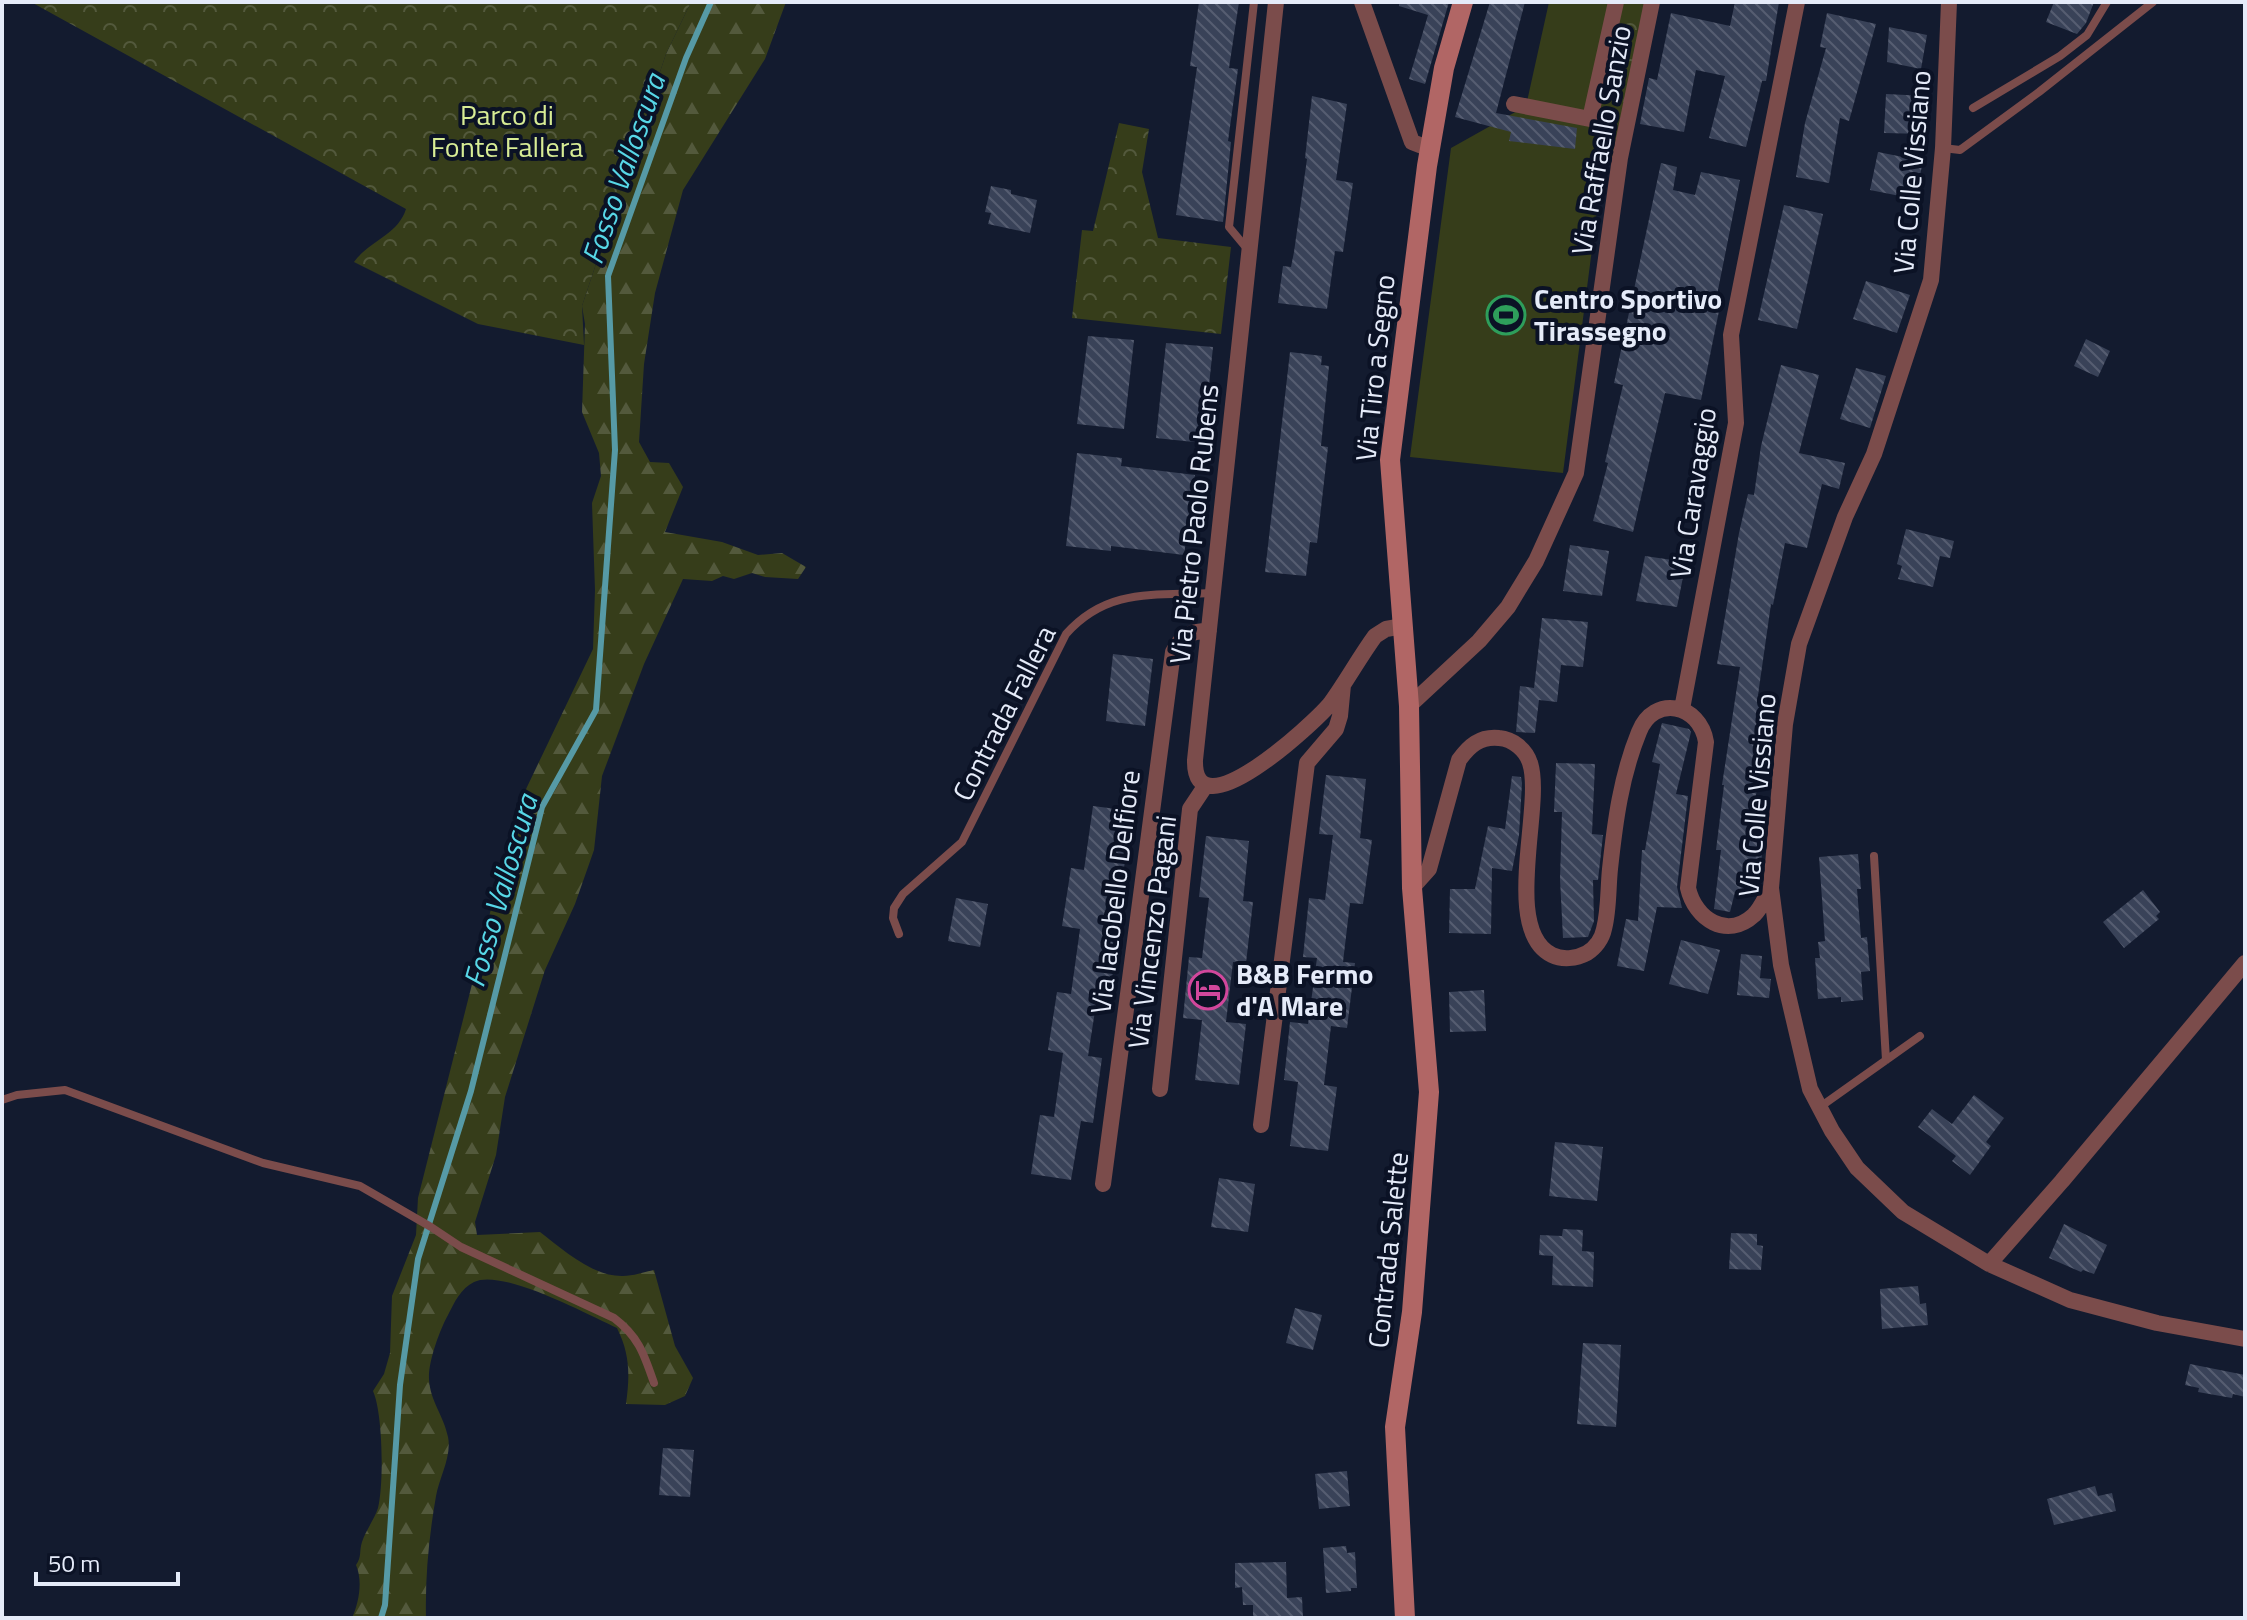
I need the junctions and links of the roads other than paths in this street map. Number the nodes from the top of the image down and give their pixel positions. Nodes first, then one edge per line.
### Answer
1 (1254, 2) edge
2 (1276, 2) edge
3 (1362, 2) edge
4 (1463, 2) edge
5 (1616, 2) edge
6 (1652, 2) edge
7 (1797, 2) edge
8 (1949, 2) edge
9 (2107, 2) edge
10 (2153, 2) edge
11 (1514, 104) dead end
12 (1973, 108) dead end
13 (1943, 148) junction
14 (1430, 149) junction
15 (1249, 251) junction
16 (1213, 593) junction
17 (1403, 626) junction
18 (1209, 631) junction
19 (1343, 684) junction
20 (1409, 706) junction
21 (1682, 709) junction
22 (1206, 785) junction
23 (1874, 856) dead end
24 (1412, 888) junction
25 (1771, 888) junction
26 (899, 934) dead end
27 (2245, 963) edge
28 (1920, 1036) dead end
29 (1886, 1060) junction
30 (1160, 1089) dead end
31 (2, 1100) edge
32 (1819, 1107) junction
33 (1261, 1125) dead end
34 (1103, 1184) dead end
35 (1989, 1264) junction
36 (2245, 1339) edge
37 (654, 1383) dead end
38 (1405, 1618) edge

1 - 15 lane
2 - 15 street, Via Pietro Paolo Rubens
3 - 14 street
4 - 14 main road, Via Tiro a Segno
5 - 11 street
6 - 20 street, Via Raffaello Sanzio
7 - 21 street, Via Caravaggio
8 - 13 street, Via Colle Vissiano
9 - 12 lane
10 - 13 lane
13 - 25 street, Via Colle Vissiano
14 - 17 main road, Via Tiro a Segno
15 - 16 street, Via Pietro Paolo Rubens
16 - 18 street, Via Pietro Paolo Rubens
16 - 26 lane, Contrada Fallera
17 - 19 street
17 - 20 main road, Via Tiro a Segno
18 - 22 street, Via Pietro Paolo Rubens
18 - 34 street, Via Iacobello Delfiore
19 - 22 street
19 - 33 street
20 - 24 main road, Via Tiro a Segno
21 - 24 street
21 - 25 street
22 - 30 street, Via Vincenzo Pagani
23 - 29 lane
24 - 38 main road, Contrada Salette
25 - 32 street, Via Colle Vissiano
27 - 35 street
28 - 29 lane
29 - 32 lane
31 - 37 lane
32 - 35 street, Via Colle Vissiano
35 - 36 street, Via Colle Vissiano

